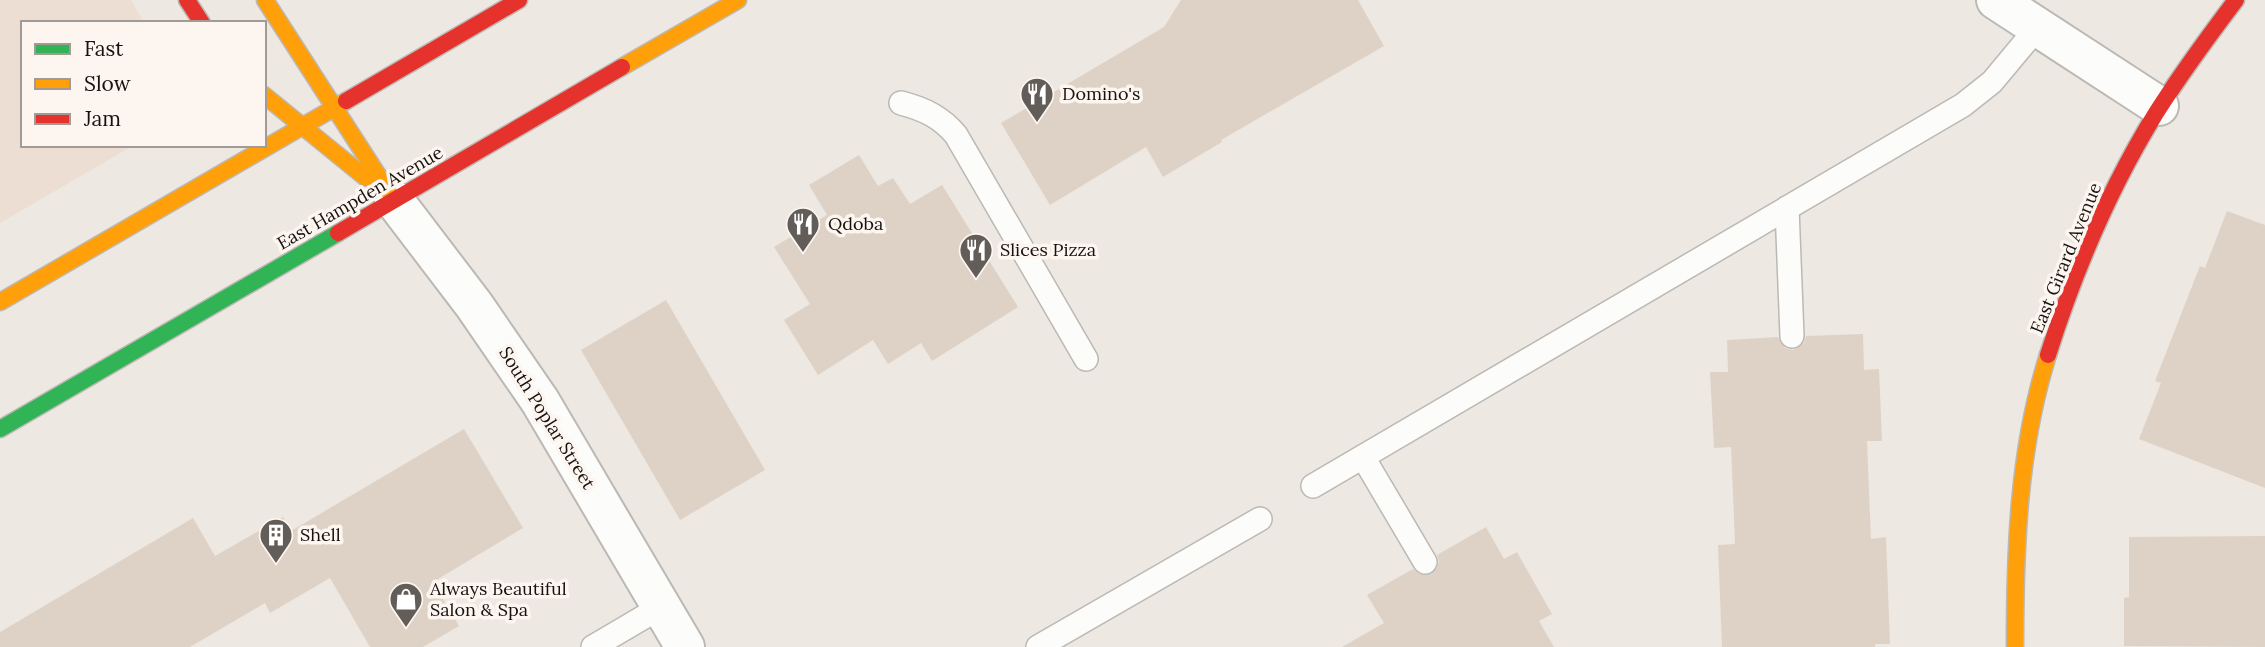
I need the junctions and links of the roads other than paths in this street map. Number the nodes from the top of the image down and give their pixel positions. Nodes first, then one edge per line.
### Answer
1 (187, 0) edge
2 (265, 0) edge
3 (519, 0) edge
4 (738, 0) edge
5 (1996, 0) edge
6 (2236, 0) edge
7 (201, 21) edge
8 (2037, 28) junction
9 (266, 97) edge
10 (901, 103) dead end
11 (2159, 106) junction
12 (334, 108) junction
13 (303, 126) junction
14 (394, 200) junction
15 (1787, 208) junction
16 (0, 302) edge
17 (1792, 336) dead end
18 (1086, 359) dead end
19 (0, 429) edge
20 (1363, 457) junction
21 (1314, 486) dead end
22 (1260, 519) dead end
23 (1425, 562) dead end
24 (661, 607) junction
25 (593, 647) edge
26 (685, 647) edge
27 (1038, 647) edge
28 (2015, 647) edge

1 - 7 main road
2 - 12 main road, South Poplar Street
3 - 12 main road
4 - 14 main road, East Hampden Avenue
5 - 8 street
6 - 11 main road, East Girard Avenue
8 - 11 street
8 - 15 lane
9 - 13 main road, South Poplar Street
10 - 18 lane
11 - 28 main road, East Girard Avenue
12 - 13 main road
12 - 14 main road, South Poplar Street
13 - 14 main road, South Poplar Street
13 - 16 main road
14 - 19 main road, East Hampden Avenue
14 - 24 street, South Poplar Street
15 - 17 lane
15 - 20 lane
20 - 21 lane
20 - 23 lane
22 - 27 lane
24 - 25 lane
24 - 26 street, South Poplar Street

